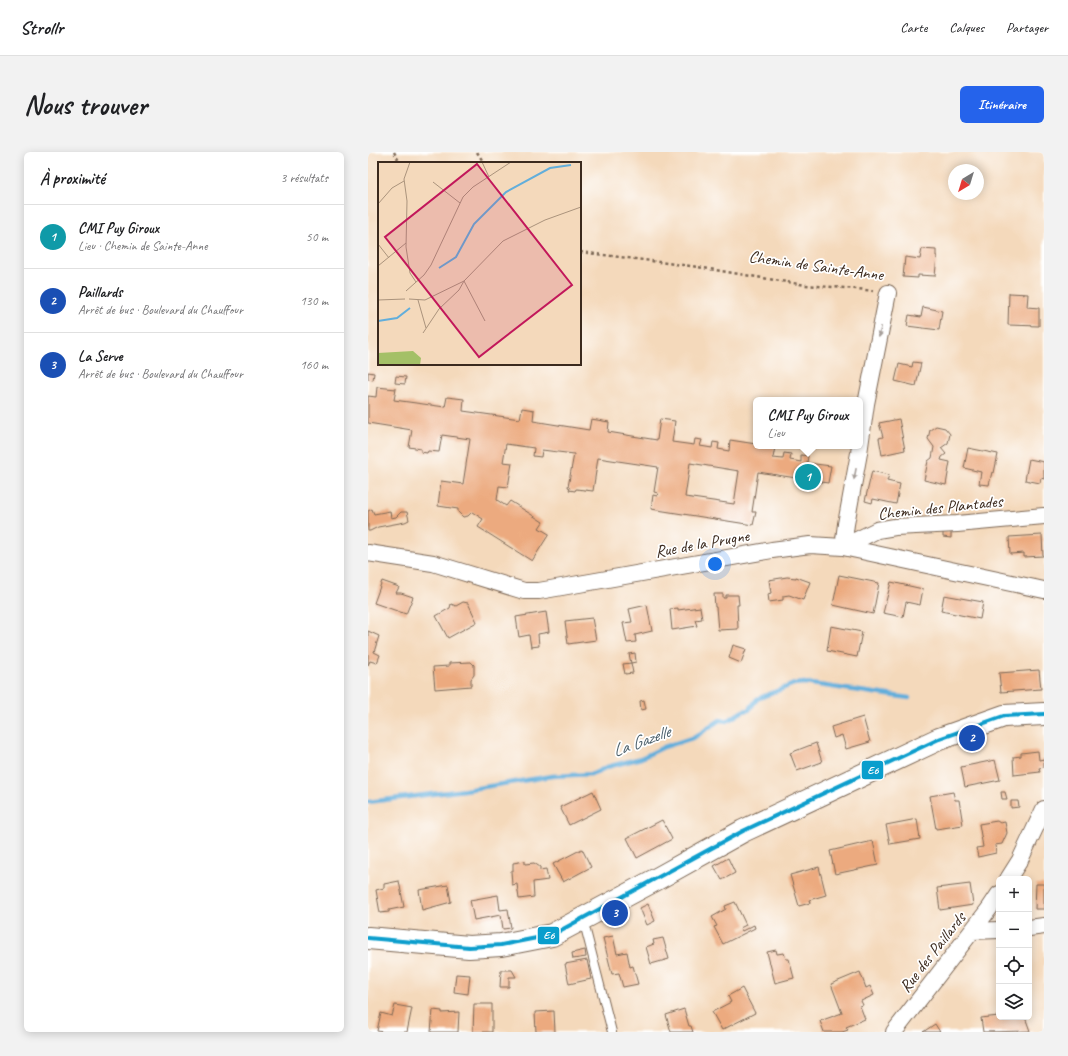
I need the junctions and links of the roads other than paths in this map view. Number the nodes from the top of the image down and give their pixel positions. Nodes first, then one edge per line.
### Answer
1 (888, 294) road end
2 (863, 425) edge
3 (860, 449) edge
4 (1044, 516) edge
5 (842, 547) junction
6 (368, 553) edge
7 (1044, 590) edge
8 (1044, 714) edge
9 (1044, 809) edge
10 (1010, 876) edge
11 (996, 898) edge
12 (583, 918) junction
13 (1044, 926) edge
14 (1032, 928) edge
15 (996, 930) edge
16 (972, 932) junction
17 (368, 938) edge
18 (612, 1032) edge
19 (894, 1032) edge

1 -> 2 street, Chemin de Sainte-Anne
3 -> 5 street, Chemin de Sainte-Anne
4 - 5 street, Chemin des Plantades
5 - 6 street, Rue de la Prugne
5 - 7 street, Rue de la Prugne
8 - 12 main road
9 - 10 street
11 - 16 street, Rue des Paillards
12 - 17 main road
12 - 18 lane
13 - 14 street
15 - 16 street
16 - 19 street, Rue des Paillards

